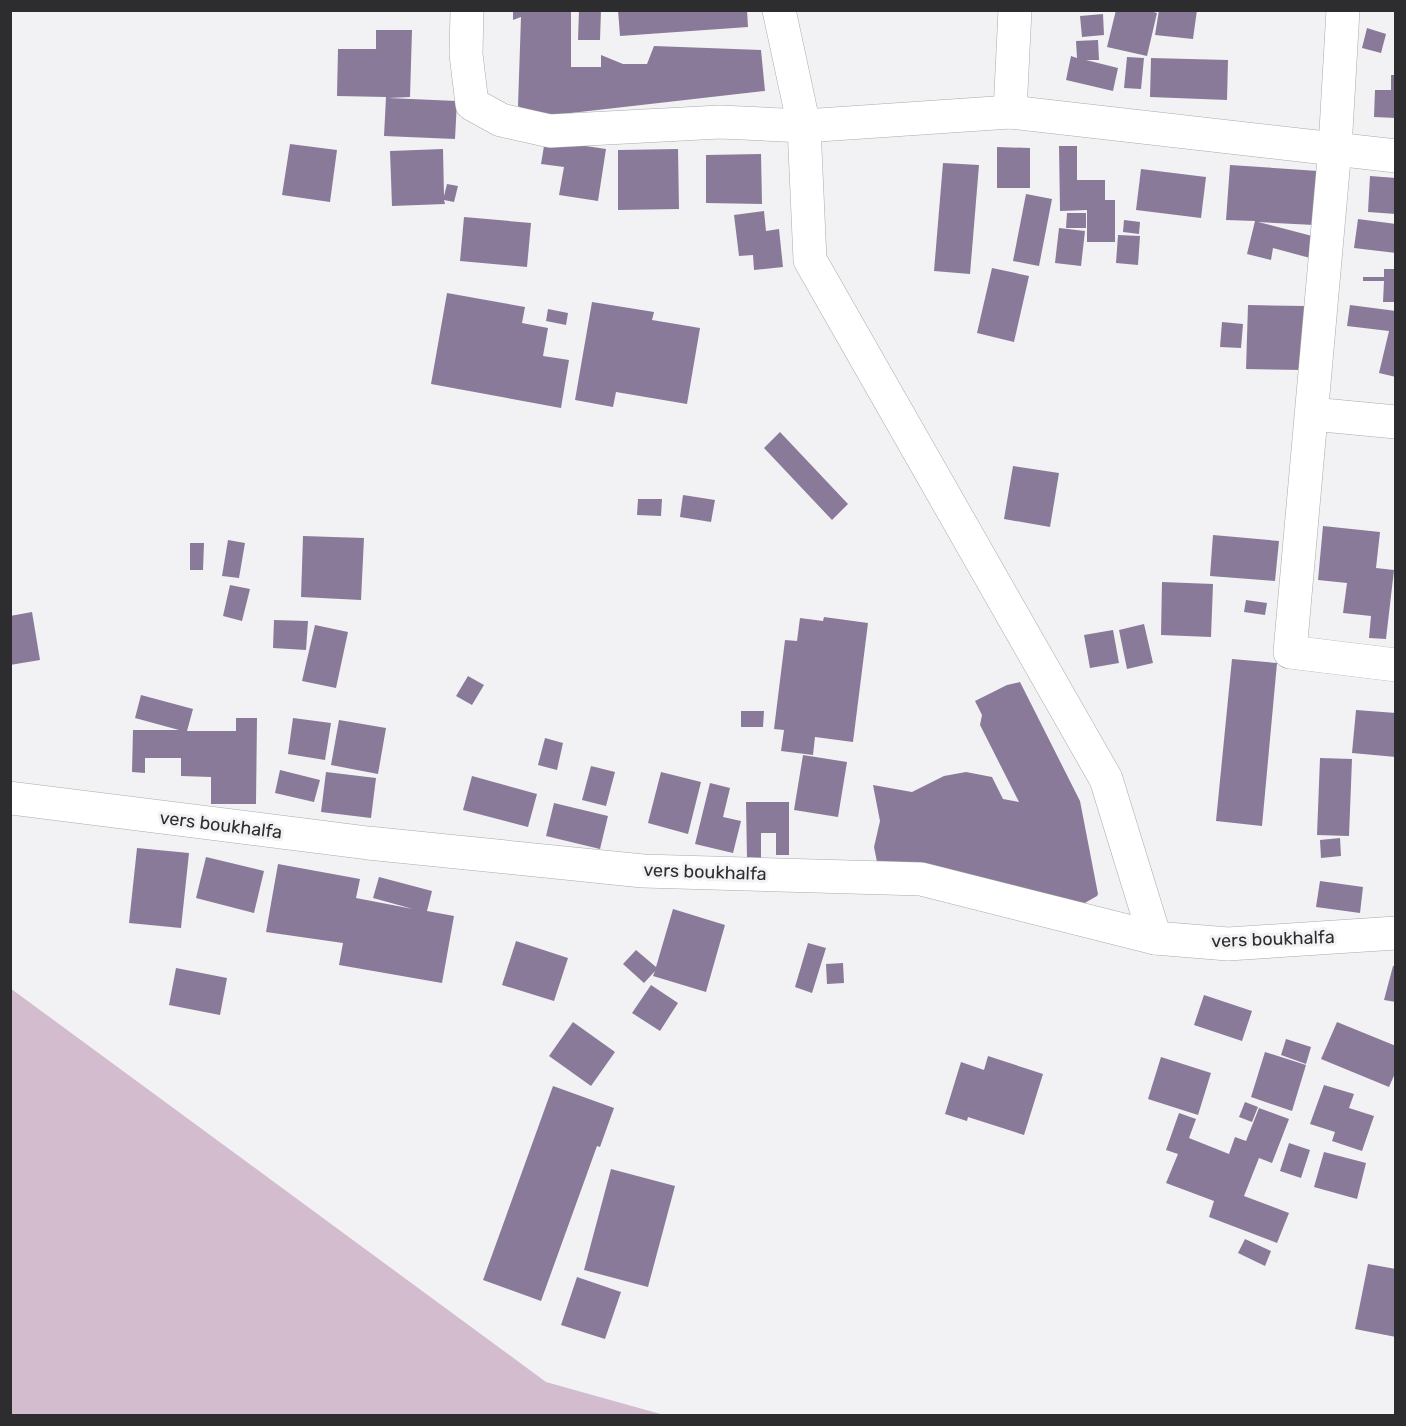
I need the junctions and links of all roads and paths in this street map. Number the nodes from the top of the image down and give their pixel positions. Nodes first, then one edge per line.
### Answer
1 (467, 10) edge
2 (779, 10) edge
3 (1015, 10) edge
4 (1343, 10) edge
5 (1010, 112) junction
6 (804, 126) junction
7 (1335, 148) junction
8 (1395, 156) edge
9 (1312, 414) junction
10 (1395, 422) edge
11 (1395, 665) edge
12 (10, 798) edge
13 (1395, 933) edge
14 (1155, 938) junction

1 - 6 street
2 - 6 street
3 - 5 street
4 - 7 street
5 - 6 street
5 - 7 street
6 - 14 street
7 - 8 street
7 - 9 street
9 - 10 street
9 - 11 street
12 - 14 street, vers boukhalfa
13 - 14 street, vers boukhalfa

